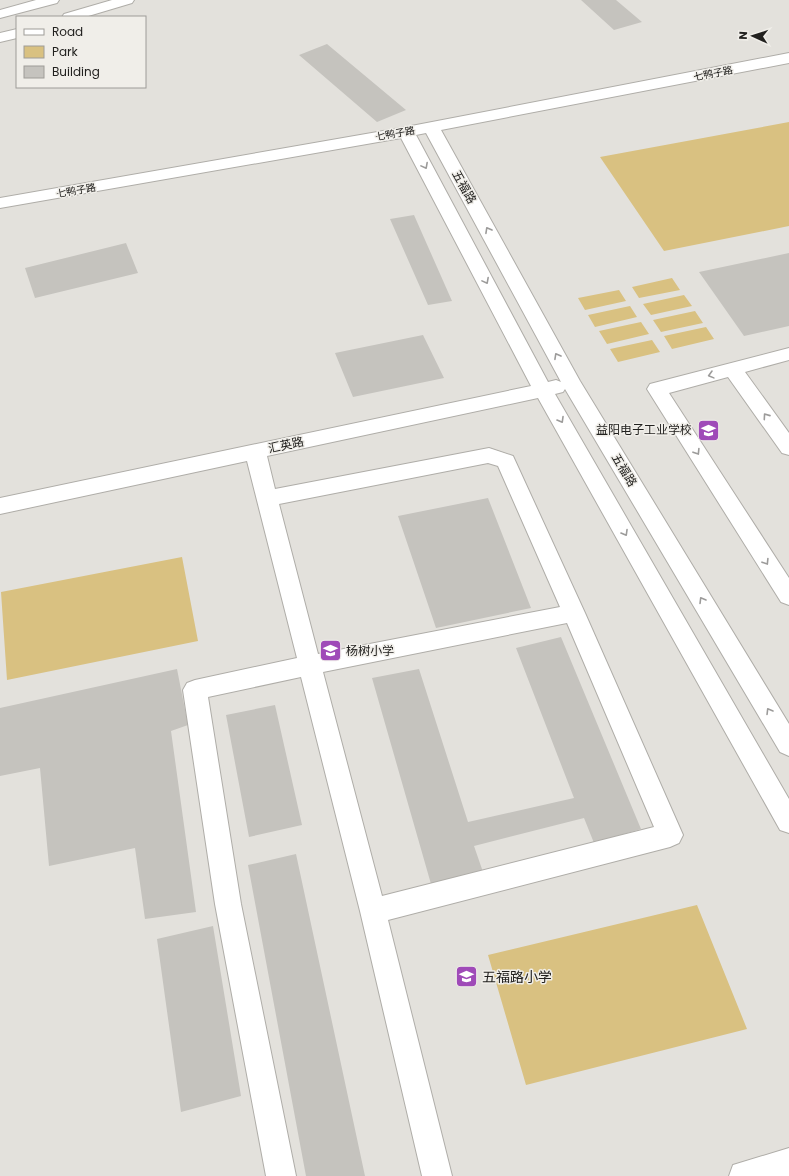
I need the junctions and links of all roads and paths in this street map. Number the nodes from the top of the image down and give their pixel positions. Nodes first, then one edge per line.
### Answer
1 (52, 0) edge
2 (127, 0) edge
3 (0, 14) edge
4 (73, 16) edge
5 (16, 33) edge
6 (0, 38) edge
7 (789, 58) edge
8 (431, 127) junction
9 (406, 132) junction
10 (0, 203) edge
11 (789, 354) edge
12 (733, 369) junction
13 (571, 383) junction
14 (543, 390) junction
15 (789, 448) edge
16 (255, 451) junction
17 (267, 498) junction
18 (0, 506) edge
19 (789, 596) edge
20 (574, 613) junction
21 (310, 665) junction
22 (789, 745) edge
23 (789, 822) edge
24 (373, 911) junction
25 (789, 1163) edge
26 (281, 1176) edge
27 (437, 1176) edge
28 (744, 1176) edge

1 - 3 street
2 - 4 street
5 - 6 street
7 - 8 street, 七鸭子路
8 - 9 street, 七鸭子路
13 -> 8 street, 五福路
9 - 10 street, 七鸭子路
9 -> 14 street
11 - 12 street
15 -> 12 street
12 -> 19 street
13 - 14 street, 汇英路
22 -> 13 street, 五福路
14 - 16 street, 汇英路
14 -> 23 street
16 - 17 street
16 - 18 street, 汇英路
17 - 20 street
17 - 21 street
20 - 21 street
20 - 24 street
21 - 24 street
21 - 26 street
24 - 27 street
25 - 28 street

